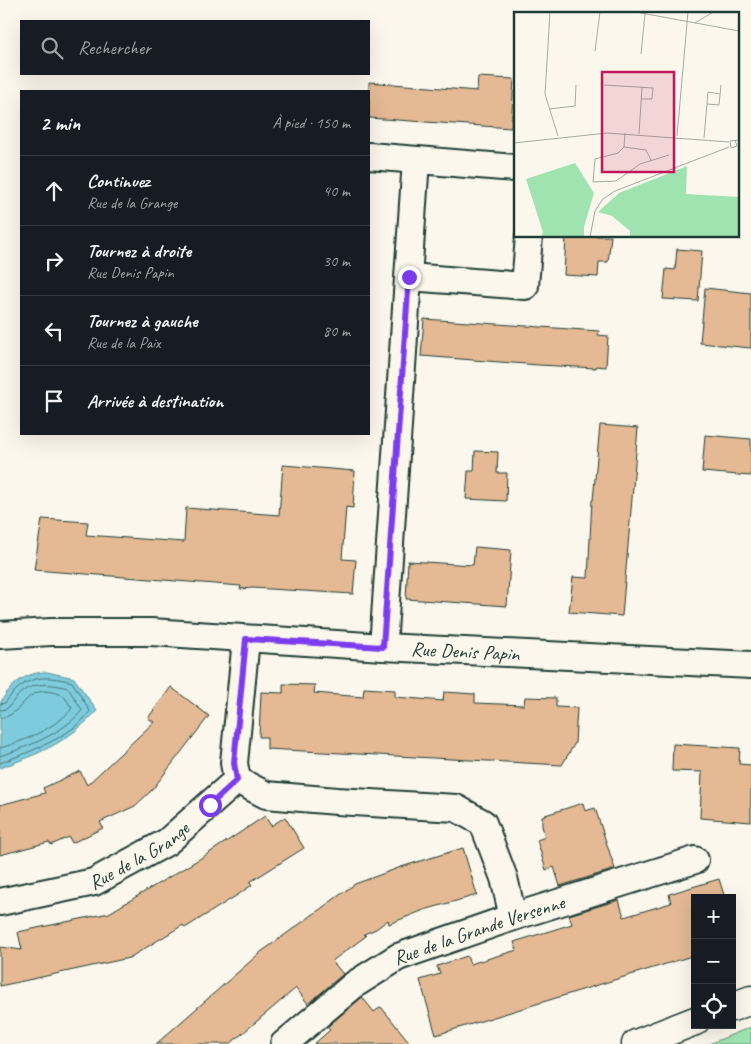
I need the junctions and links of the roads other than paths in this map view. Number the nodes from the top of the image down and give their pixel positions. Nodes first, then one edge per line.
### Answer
1 (370, 156) edge
2 (416, 160) junction
3 (514, 168) edge
4 (529, 238) edge
5 (409, 277) junction
6 (0, 635) edge
7 (246, 639) junction
8 (383, 647) junction
9 (751, 665) edge
10 (237, 780) junction
11 (695, 860) dead end
12 (0, 902) edge
13 (513, 917) junction
14 (751, 1000) edge
15 (736, 1006) edge
16 (691, 1023) edge
17 (284, 1044) edge
18 (636, 1044) edge

1 - 2 street
2 - 3 street
2 - 5 street
4 - 5 street
5 - 8 street
6 - 7 street, Rue Denis Papin
7 - 8 street, Rue Denis Papin
7 - 10 street
8 - 9 street, Rue Denis Papin
10 - 12 street, Rue de la Grange
10 - 13 street
11 - 13 street, Rue de la Grande Versenne
13 - 17 street, Rue de la Grande Versenne
14 - 15 main road
16 - 18 main road

